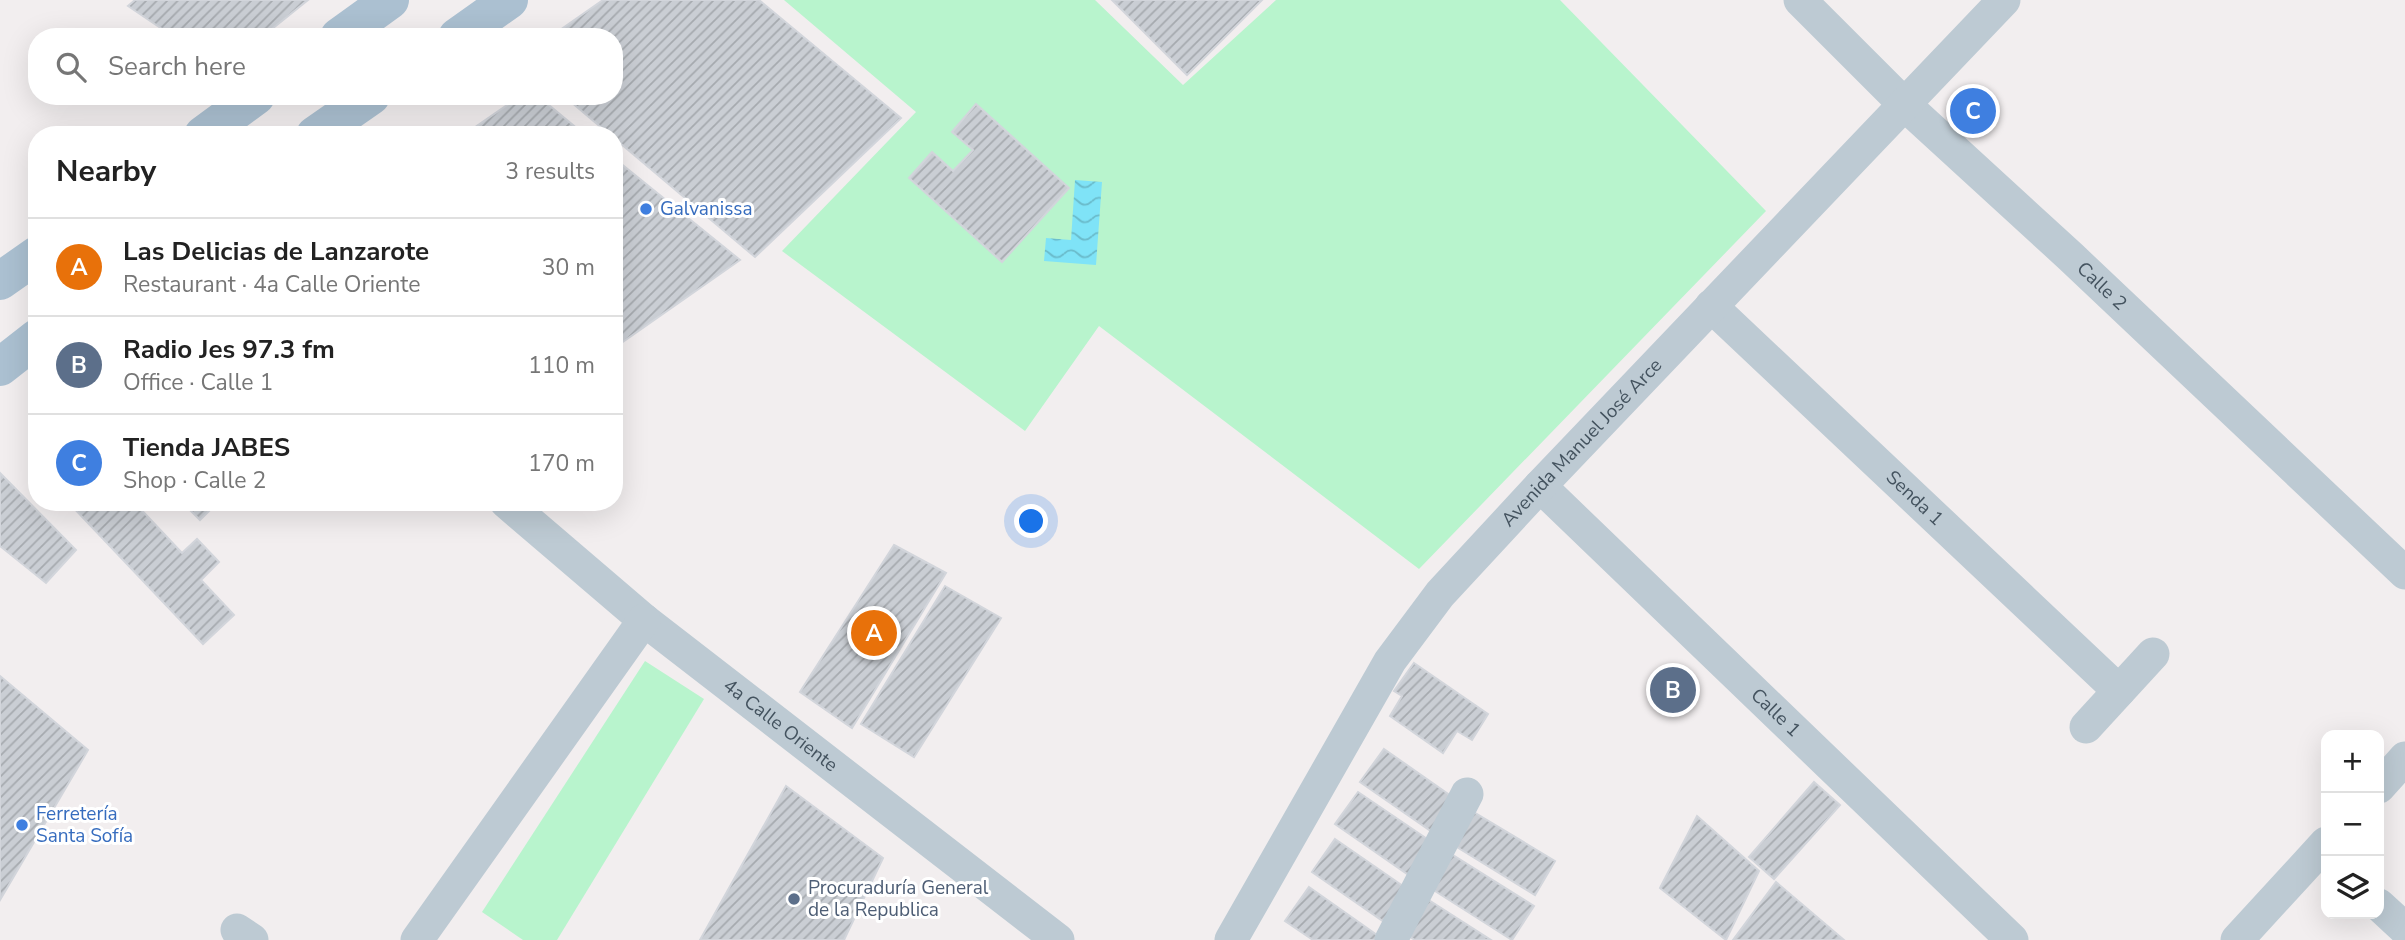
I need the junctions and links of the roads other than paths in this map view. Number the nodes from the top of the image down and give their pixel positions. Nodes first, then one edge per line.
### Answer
1 (390, 0) edge
2 (509, 0) edge
3 (1800, 0) edge
4 (2004, 0) edge
5 (351, 28) edge
6 (470, 28) edge
7 (1905, 104) junction
8 (245, 105) edge
9 (359, 105) edge
10 (215, 126) edge
11 (330, 126) edge
12 (28, 261) edge
13 (0, 281) edge
14 (1711, 306) junction
15 (28, 345) edge
16 (0, 367) edge
17 (1540, 486) junction
18 (517, 511) edge
19 (2405, 573) edge
20 (644, 620) junction
21 (2153, 654) dead end
22 (2119, 691) junction
23 (2086, 727) dead end
24 (2405, 758) edge
25 (2384, 781) edge
26 (1467, 794) dead end
27 (2321, 853) edge
28 (2384, 910) edge
29 (2405, 929) edge
30 (417, 940) edge
31 (1058, 940) edge
32 (1231, 940) edge
33 (1391, 940) edge
34 (2012, 940) edge
35 (2237, 940) edge

1 - 5 main road
2 - 6 main road
3 - 7 street, Calle 2
4 - 7 street, Avenida Manuel José Arce
7 - 14 street, Avenida Manuel José Arce
7 - 19 street, Calle 2
8 - 10 main road
9 - 11 main road
12 - 13 main road
14 - 17 street, Avenida Manuel José Arce
14 - 22 street, Senda 1
15 - 16 main road
17 - 32 street, Avenida Manuel José Arce
17 - 34 street, Calle 1
18 - 20 street, 4a Calle Oriente
20 - 30 street
20 - 31 street, 4a Calle Oriente
21 - 22 street
22 - 23 street
24 - 25 street
26 - 33 street
27 - 35 street
28 - 29 street

